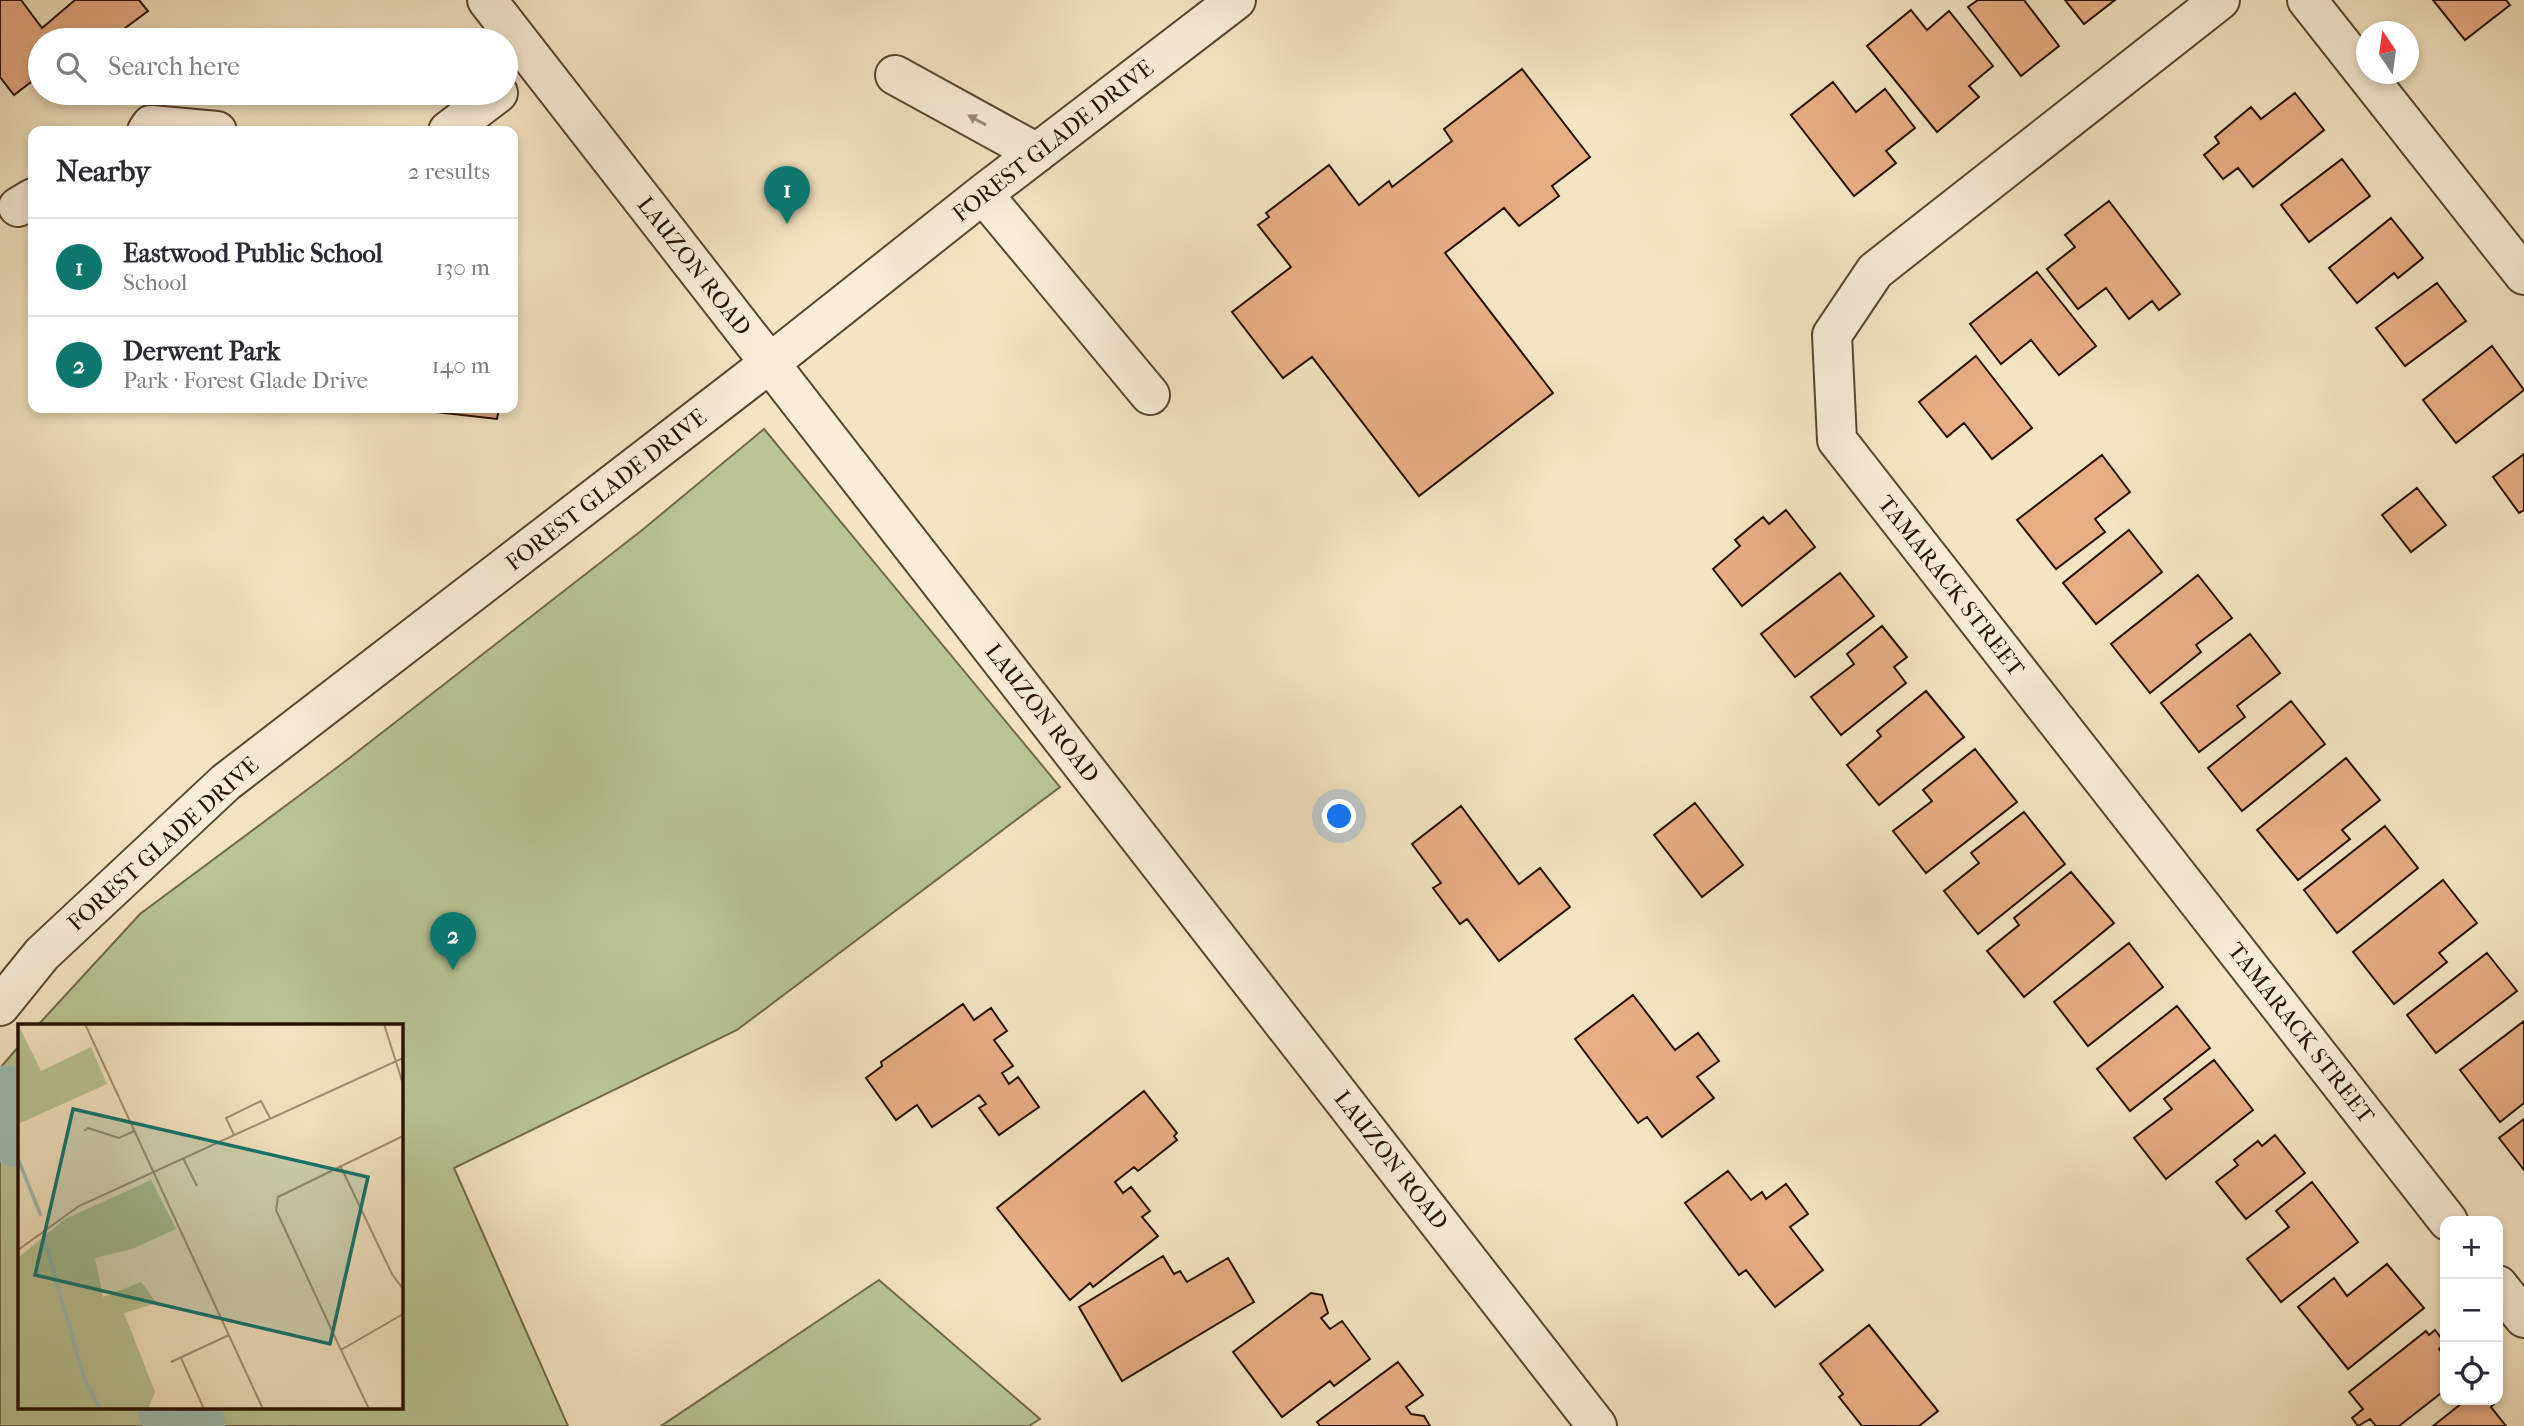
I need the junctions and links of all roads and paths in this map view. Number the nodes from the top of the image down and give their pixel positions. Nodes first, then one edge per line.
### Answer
1 (487, 0) edge
2 (1236, 0) edge
3 (2220, 0) edge
4 (2307, 0) edge
5 (508, 28) edge
6 (518, 40) edge
7 (536, 64) junction
8 (894, 75) dead end
9 (518, 78) edge
10 (482, 105) edge
11 (455, 126) edge
12 (1037, 153) junction
13 (983, 194) junction
14 (2524, 275) edge
15 (770, 363) junction
16 (1150, 396) dead end
17 (0, 1006) edge
18 (2444, 1216) edge
19 (2503, 1291) edge
20 (2524, 1318) edge
21 (1597, 1426) edge

1 - 5 street, LAUZON ROAD
2 - 12 street, FOREST GLADE DRIVE
3 - 18 street, TAMARACK STREET
4 - 14 street
6 - 7 street, LAUZON ROAD
7 - 9 street
7 - 15 street, LAUZON ROAD
12 -> 8 street
10 - 11 street
12 - 13 street, FOREST GLADE DRIVE
13 - 15 street, FOREST GLADE DRIVE
13 - 16 street
15 - 17 street, FOREST GLADE DRIVE
15 - 21 street, LAUZON ROAD
19 - 20 street

